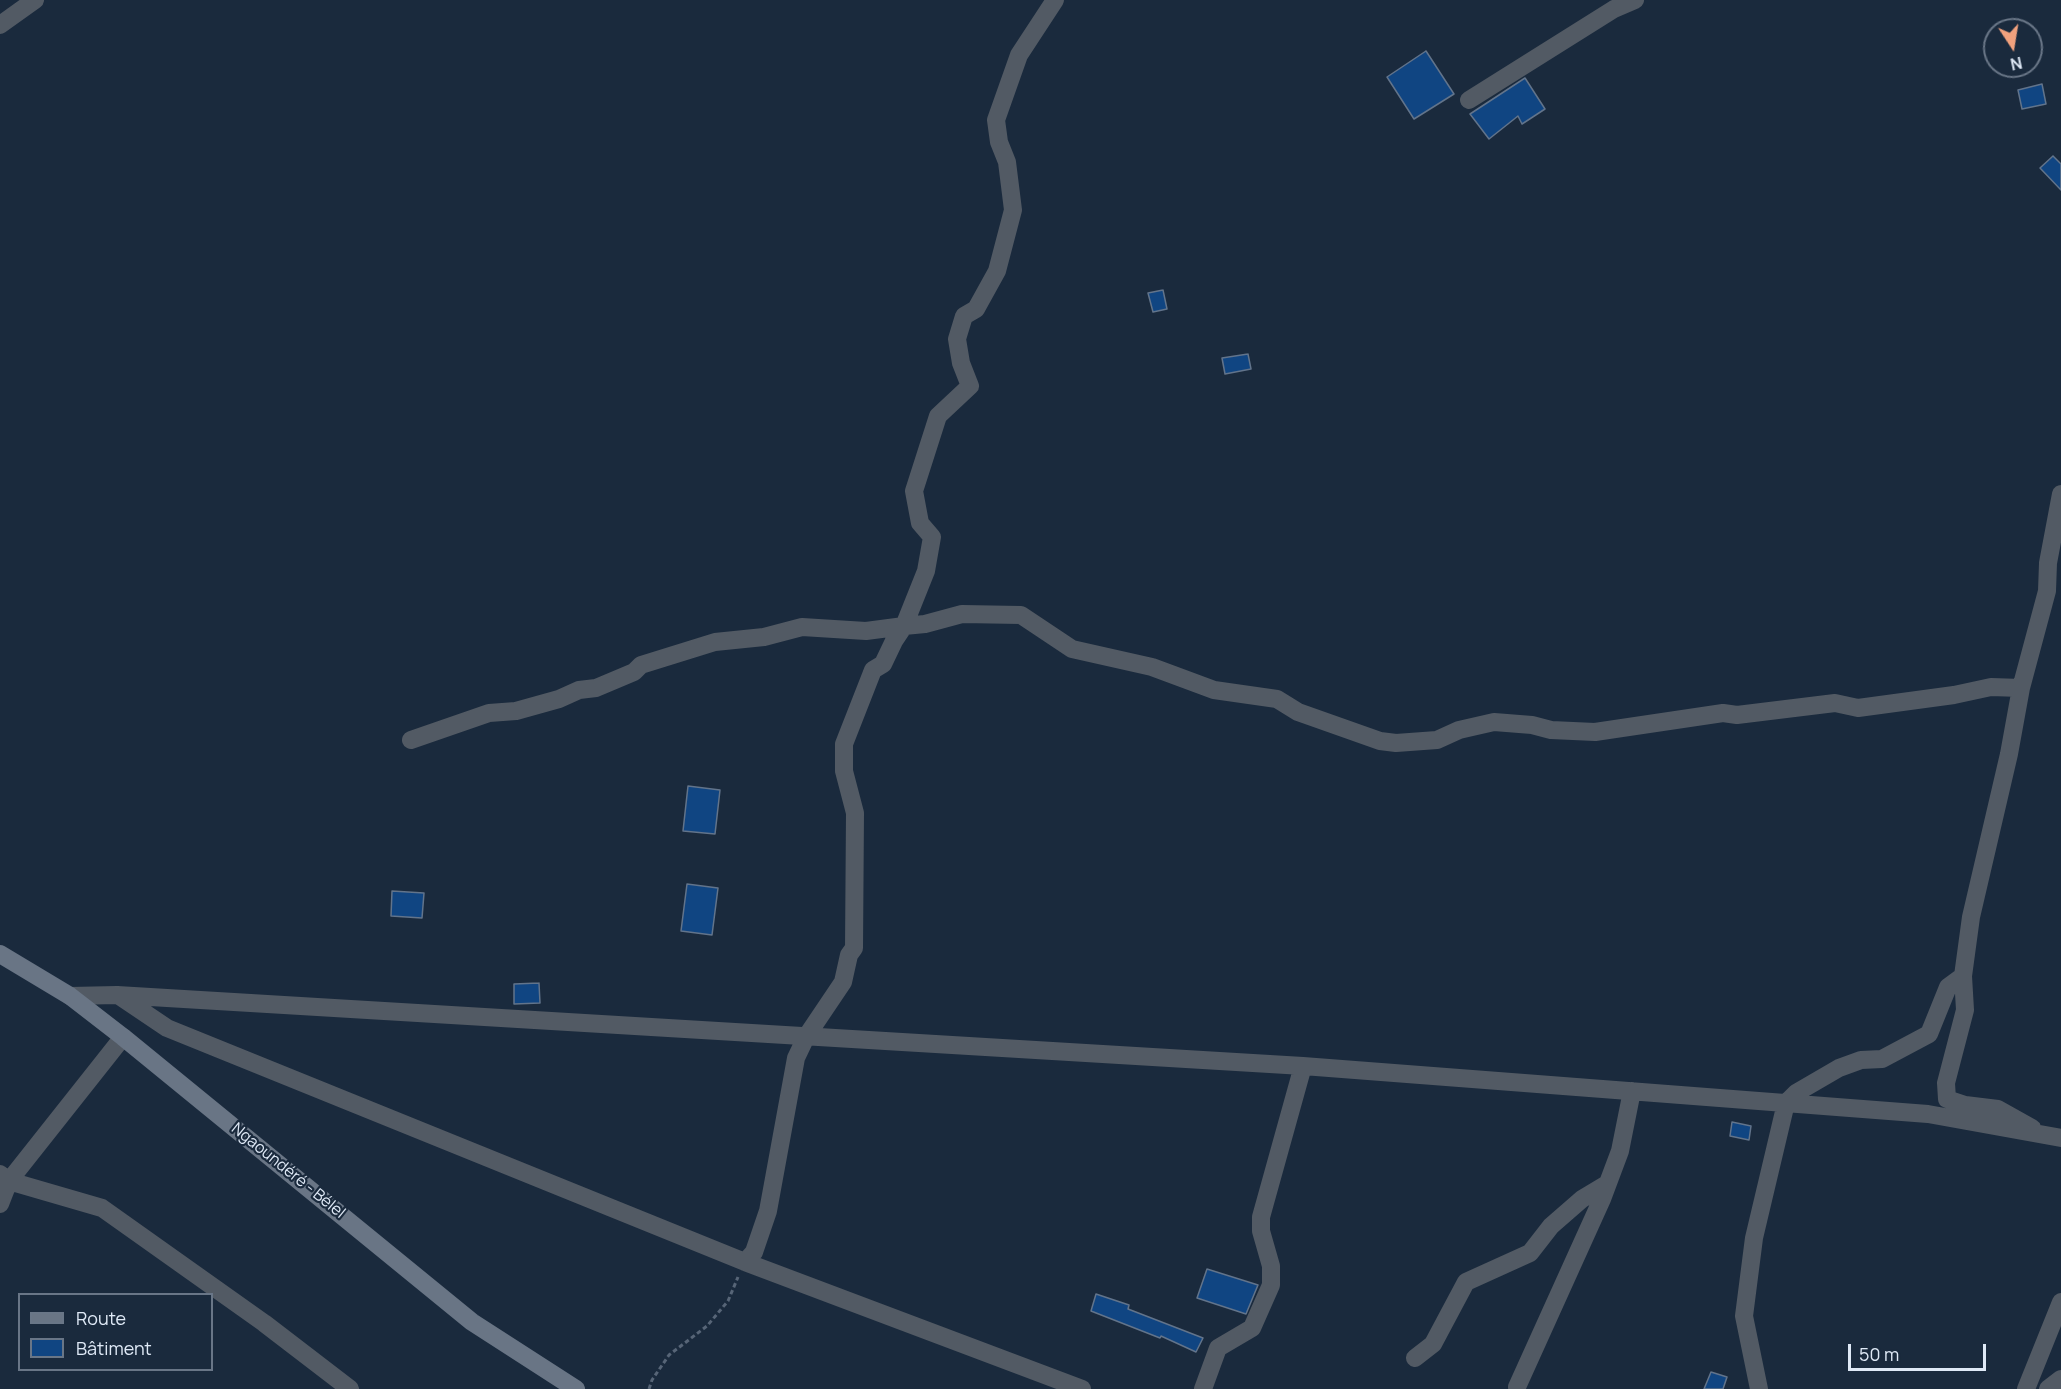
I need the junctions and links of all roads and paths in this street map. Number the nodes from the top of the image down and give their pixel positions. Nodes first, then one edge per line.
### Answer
1 (35, 0) edge
2 (1055, 0) edge
3 (1635, 0) edge
4 (0, 25) edge
5 (1469, 100) dead end
6 (2061, 494) edge
7 (2054, 585) edge
8 (904, 626) junction
9 (2021, 688) junction
10 (411, 740) dead end
11 (0, 954) edge
12 (1963, 976) junction
13 (117, 994) junction
14 (70, 996) junction
15 (123, 1037) junction
16 (806, 1037) junction
17 (1303, 1066) junction
18 (1632, 1091) junction
19 (1786, 1103) junction
20 (2052, 1136) edge
21 (5, 1178) edge
22 (1607, 1184) junction
23 (0, 1204) edge
24 (745, 1262) junction
25 (2061, 1302) edge
26 (1415, 1358) dead end
27 (2061, 1379) edge
28 (1517, 1387) dead end
29 (350, 1389) edge
30 (576, 1389) edge
31 (649, 1389) edge
32 (1082, 1389) edge
33 (1203, 1389) edge
34 (1759, 1389) edge
35 (2026, 1389) edge
36 (2048, 1389) edge

1 - 4 street
2 - 8 street
3 - 5 street
6 - 7 street
7 - 9 street
8 - 9 street
8 - 10 street
8 - 16 street
9 - 12 street
11 - 14 main road, Ngaoundéré - Bélel
12 - 19 street
12 - 20 street
13 - 14 street
13 - 16 street
13 - 24 street
14 - 15 main road, Ngaoundéré - Bélel
15 - 21 street
15 - 30 main road, Ngaoundéré - Bélel
16 - 17 street
16 - 24 street
17 - 18 street
17 - 33 street
18 - 19 street
18 - 22 street
19 - 20 street
19 - 34 street
21 - 23 street
21 - 29 street
22 - 26 street
22 - 28 street
24 - 31 path
24 - 32 street
25 - 35 street
27 - 36 street

